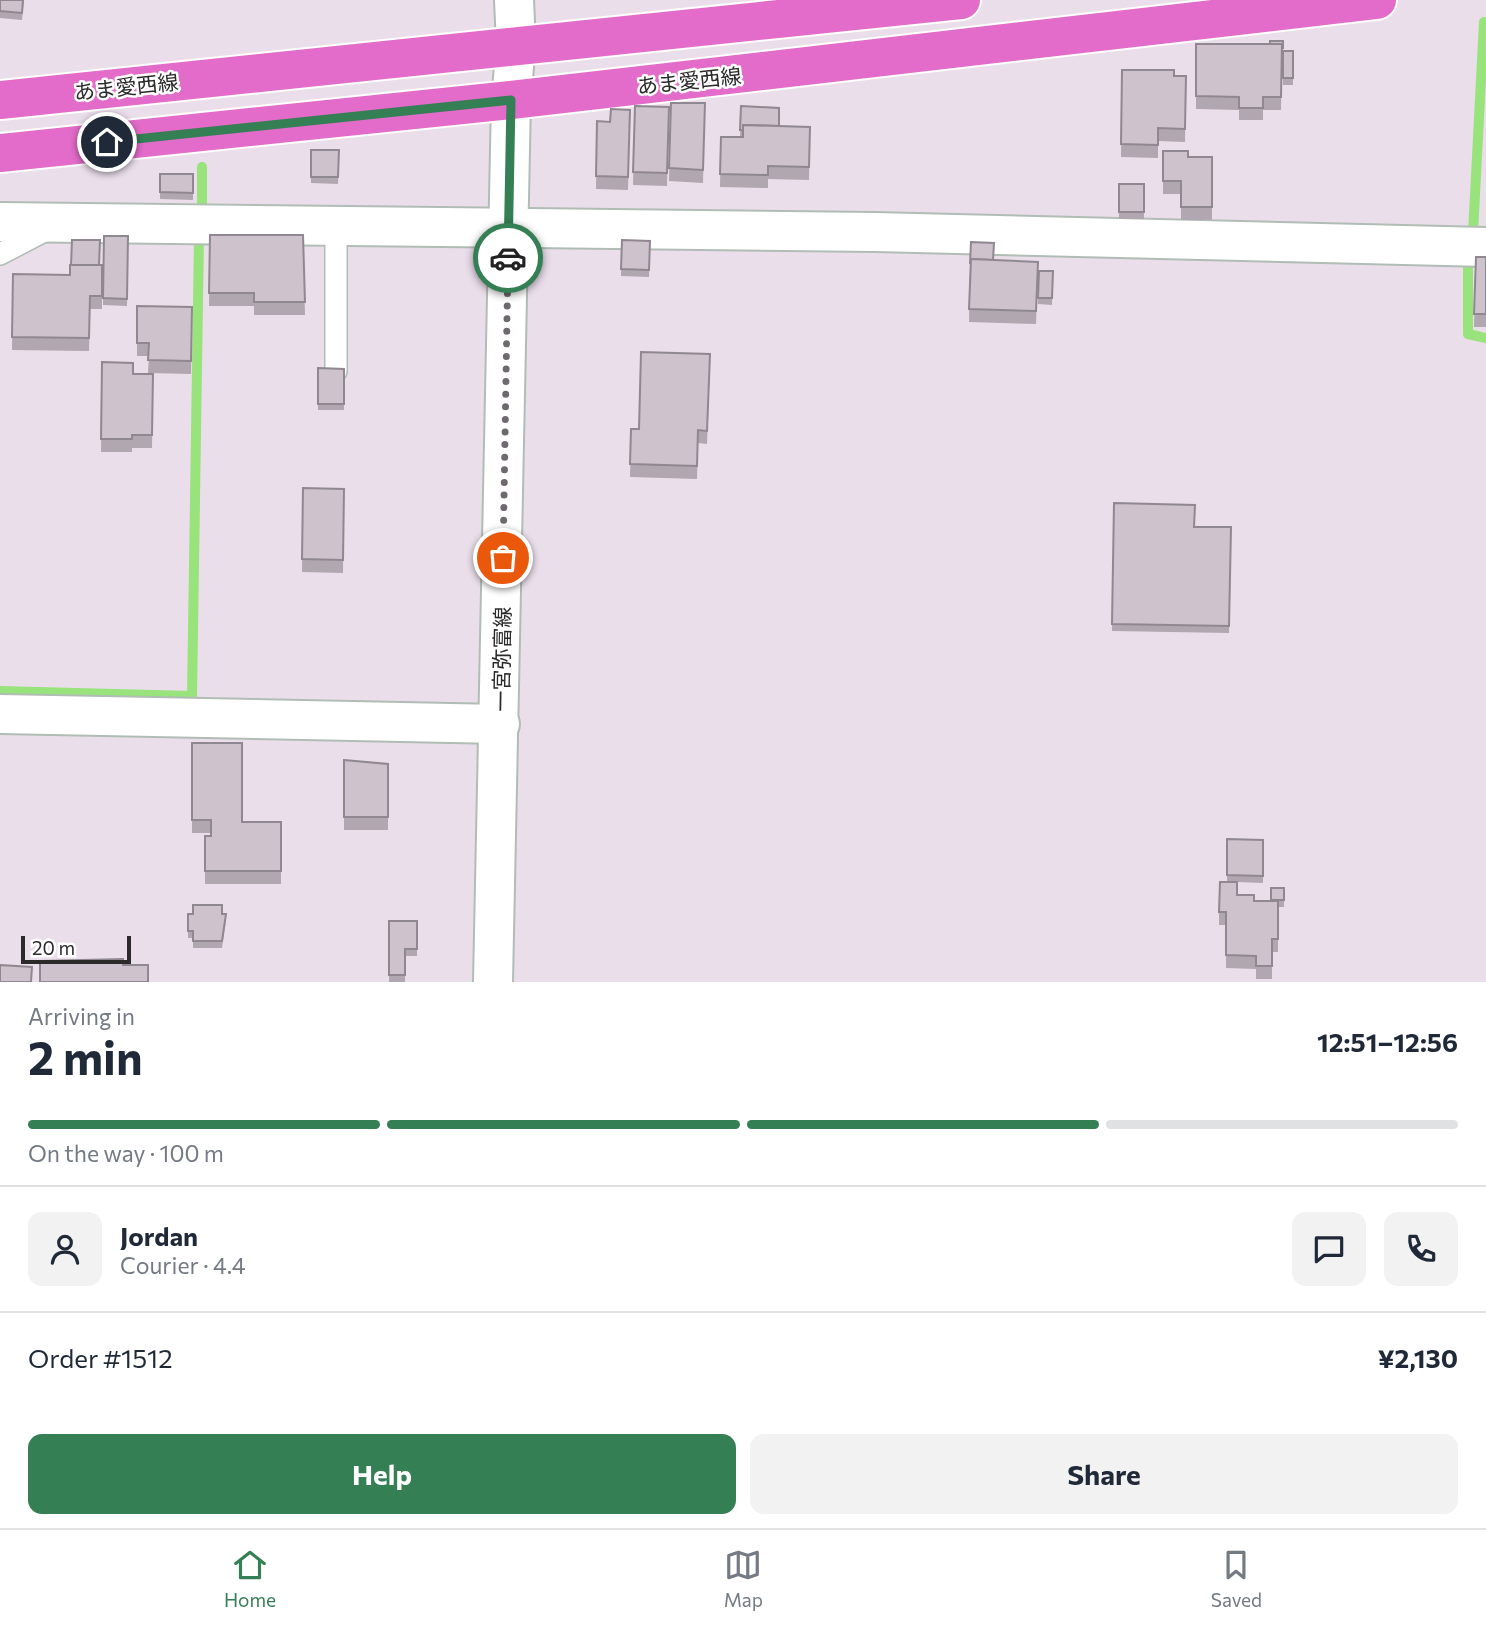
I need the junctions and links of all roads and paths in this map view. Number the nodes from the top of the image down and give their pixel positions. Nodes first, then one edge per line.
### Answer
1 (514, 0) edge
2 (961, 0) edge
3 (1377, 0) edge
4 (516, 44) junction
5 (0, 100) edge
6 (511, 100) junction
7 (0, 153) edge
8 (0, 222) edge
9 (62, 222) junction
10 (336, 226) junction
11 (509, 226) junction
12 (1486, 247) edge
13 (0, 254) edge
14 (336, 371) edge
15 (0, 714) edge
16 (500, 724) junction
17 (493, 982) edge

1 - 4 street, 一宮弥富線
2 - 4 main road, あま愛西線
3 - 6 main road, あま愛西線
4 - 5 main road, あま愛西線
4 - 6 street, 一宮弥富線
6 - 7 main road, あま愛西線
6 - 11 street, 一宮弥富線
8 - 9 street
9 - 10 street
9 - 13 lane
10 - 11 street
10 - 14 lane
11 - 12 street
11 - 16 street, 一宮弥富線
15 - 16 street
16 - 17 street, 一宮弥富線

